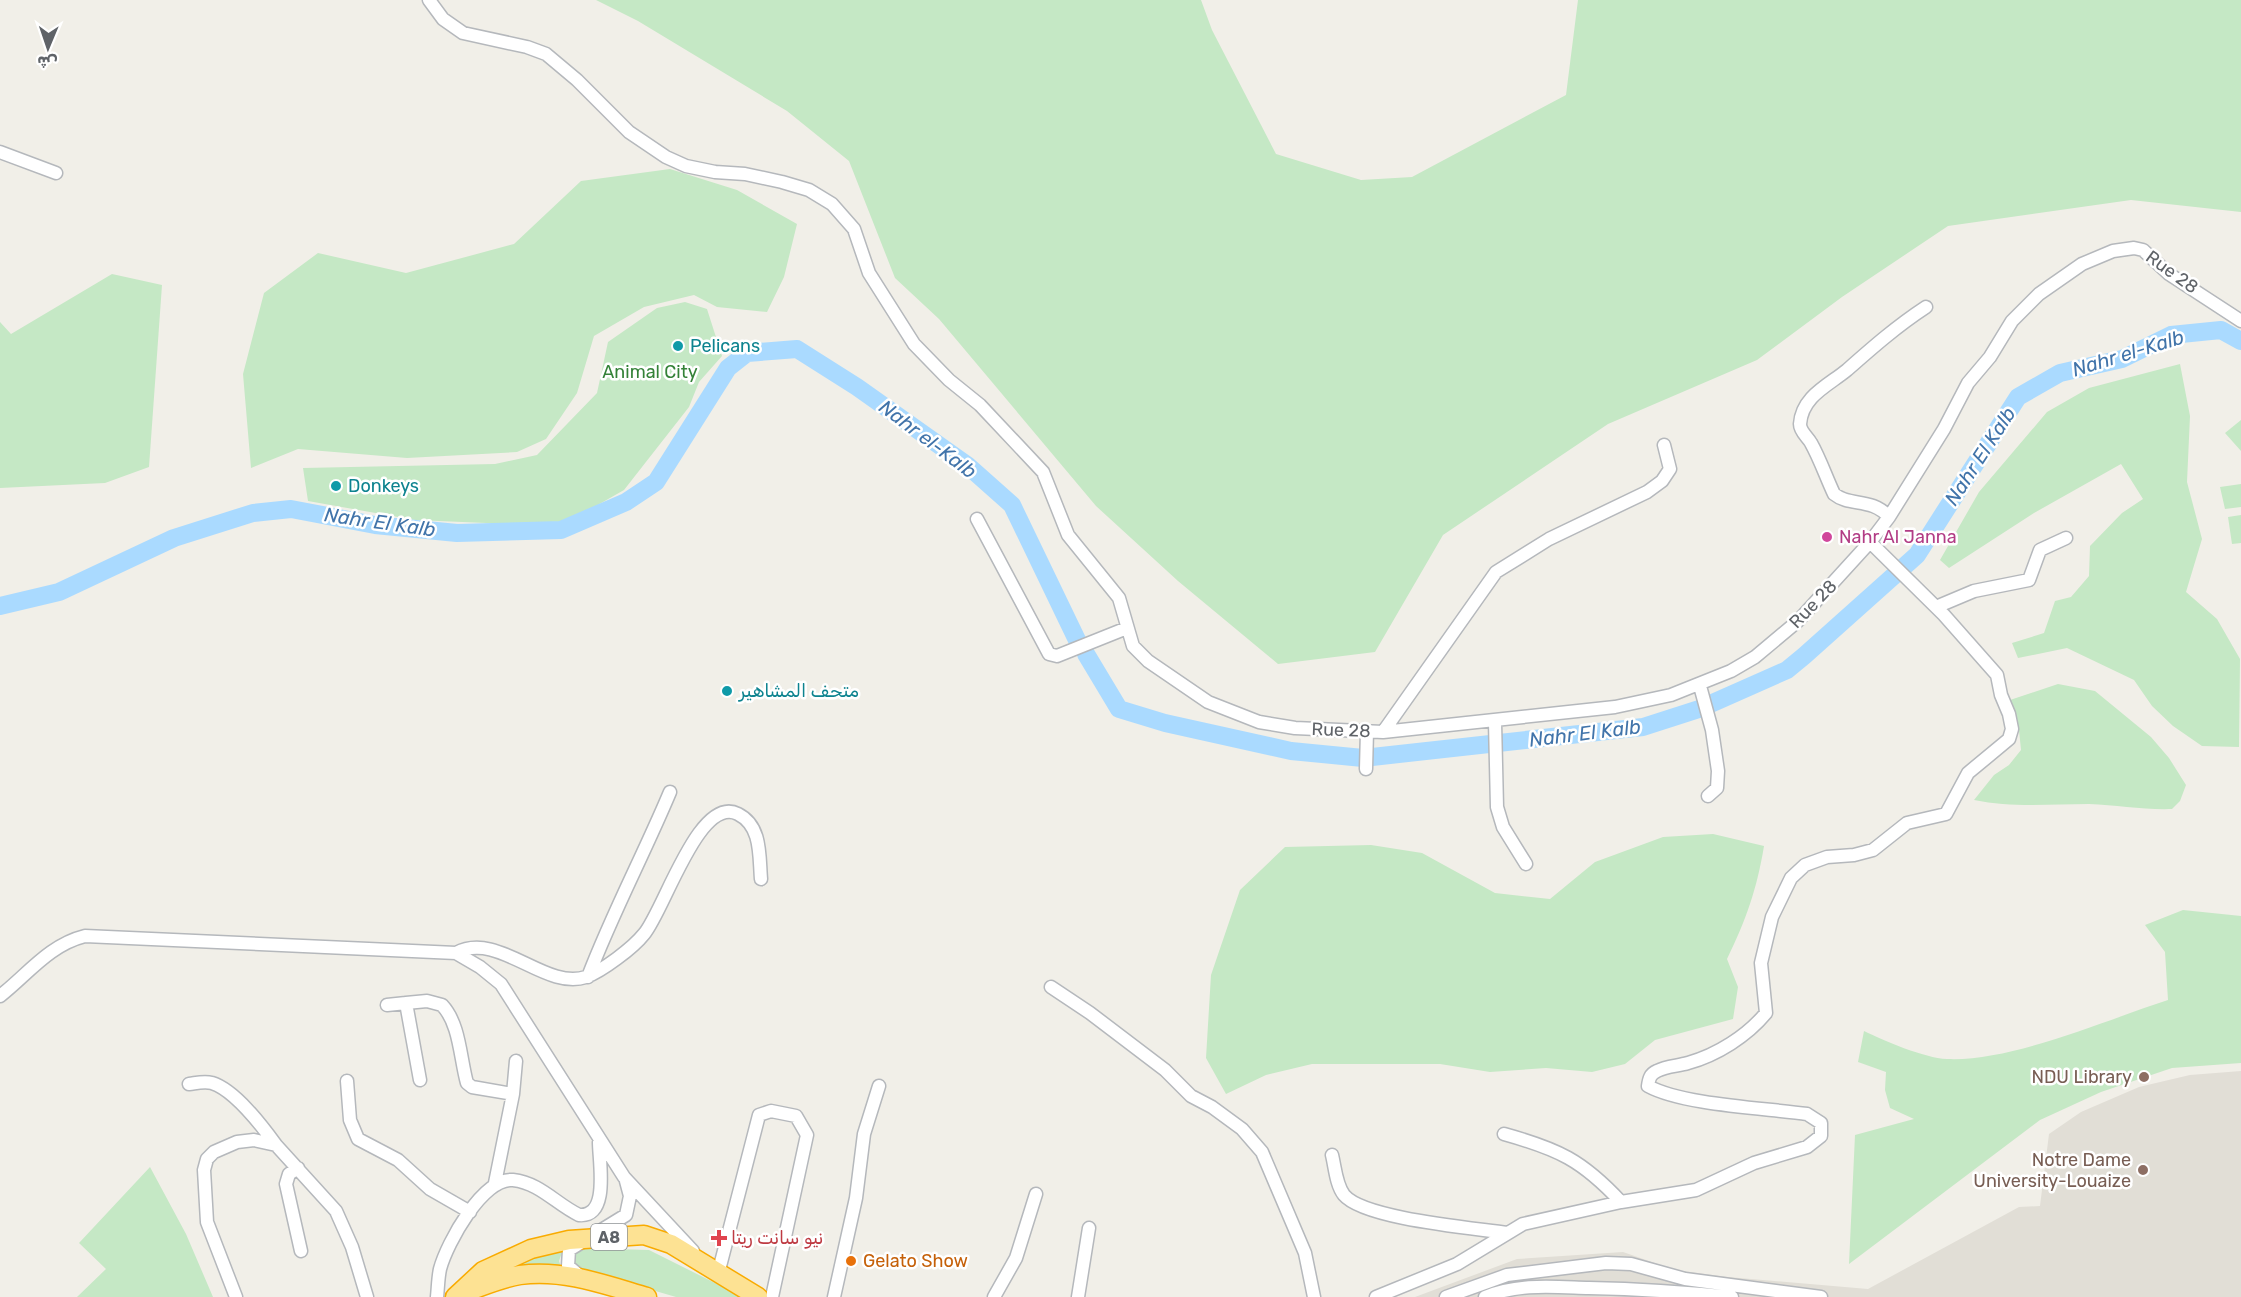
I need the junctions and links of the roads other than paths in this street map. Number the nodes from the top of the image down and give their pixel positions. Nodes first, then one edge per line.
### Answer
1 (429, 0) edge
2 (0, 152) edge
3 (56, 173) dead end
4 (1926, 307) dead end
5 (2241, 321) edge
6 (1664, 445) dead end
7 (1889, 517) junction
8 (977, 519) dead end
9 (2066, 538) dead end
10 (1870, 542) junction
11 (1936, 606) junction
12 (1127, 628) junction
13 (1701, 689) junction
14 (1496, 722) junction
15 (1383, 732) junction
16 (1367, 733) junction
17 (1366, 769) dead end
18 (670, 792) dead end
19 (1708, 796) dead end
20 (1526, 864) dead end
21 (761, 879) dead end
22 (456, 953) junction
23 (588, 976) junction
24 (1051, 987) dead end
25 (0, 996) edge
26 (406, 1004) junction
27 (387, 1005) dead end
28 (516, 1061) dead end
29 (420, 1080) dead end
30 (347, 1081) dead end
31 (189, 1084) dead end
32 (879, 1086) dead end
33 (513, 1094) junction
34 (1504, 1134) dead end
35 (599, 1141) junction
36 (276, 1144) junction
37 (1332, 1155) dead end
38 (298, 1168) junction
39 (624, 1177) junction
40 (495, 1183) junction
41 (1036, 1194) dead end
42 (1621, 1202) junction
43 (470, 1212) junction
44 (1089, 1228) dead end
45 (1507, 1233) junction
46 (592, 1237) junction
47 (301, 1251) dead end
48 (713, 1271) junction
49 (585, 1279) junction
50 (456, 1296) edge
51 (236, 1297) edge
52 (367, 1297) edge
53 (437, 1297) edge
54 (647, 1297) edge
55 (758, 1297) edge
56 (772, 1297) edge
57 (834, 1297) edge
58 (994, 1297) edge
59 (1078, 1297) edge
60 (1314, 1297) edge
61 (1376, 1297) edge
62 (1446, 1297) edge
63 (1485, 1297) edge
64 (1732, 1297) edge
65 (1822, 1297) edge
66 (1827, 1297) edge

1 - 12 street, Rue 28
2 - 3 street
4 - 7 street
5 - 7 street, Rue 28
6 - 15 street
7 - 10 street, Rue 28
8 - 12 street
9 - 11 street
10 - 11 street
10 - 13 street, Rue 28
11 - 42 street
12 - 16 street, Rue 28
13 - 14 street, Rue 28
13 - 19 street
14 - 15 street, Rue 28
14 - 20 street
15 - 16 street, Rue 28
16 - 17 street
18 - 23 street
21 - 23 street
22 - 23 street
22 - 25 street
22 - 35 street
24 - 60 street
26 - 27 street
26 - 29 street
26 - 33 street
28 - 33 street
30 - 43 street
31 - 36 street
32 - 57 street
33 - 40 street
34 - 42 street
35 - 39 street
35 - 40 street
36 - 38 street
36 - 51 street
37 - 45 street
38 - 47 street
38 - 52 street
39 - 46 street
39 - 48 street
40 - 43 street
41 - 58 street
42 - 45 street
43 - 53 street
44 - 59 street
45 - 61 street
46 - 48 highway, A8
46 - 49 street
46 - 50 highway, A8
48 - 55 highway, A8
48 - 56 street
49 - 50 highway, A8
49 - 54 highway, A8
62 - 65 street
63 - 64 street
65 - 66 street

